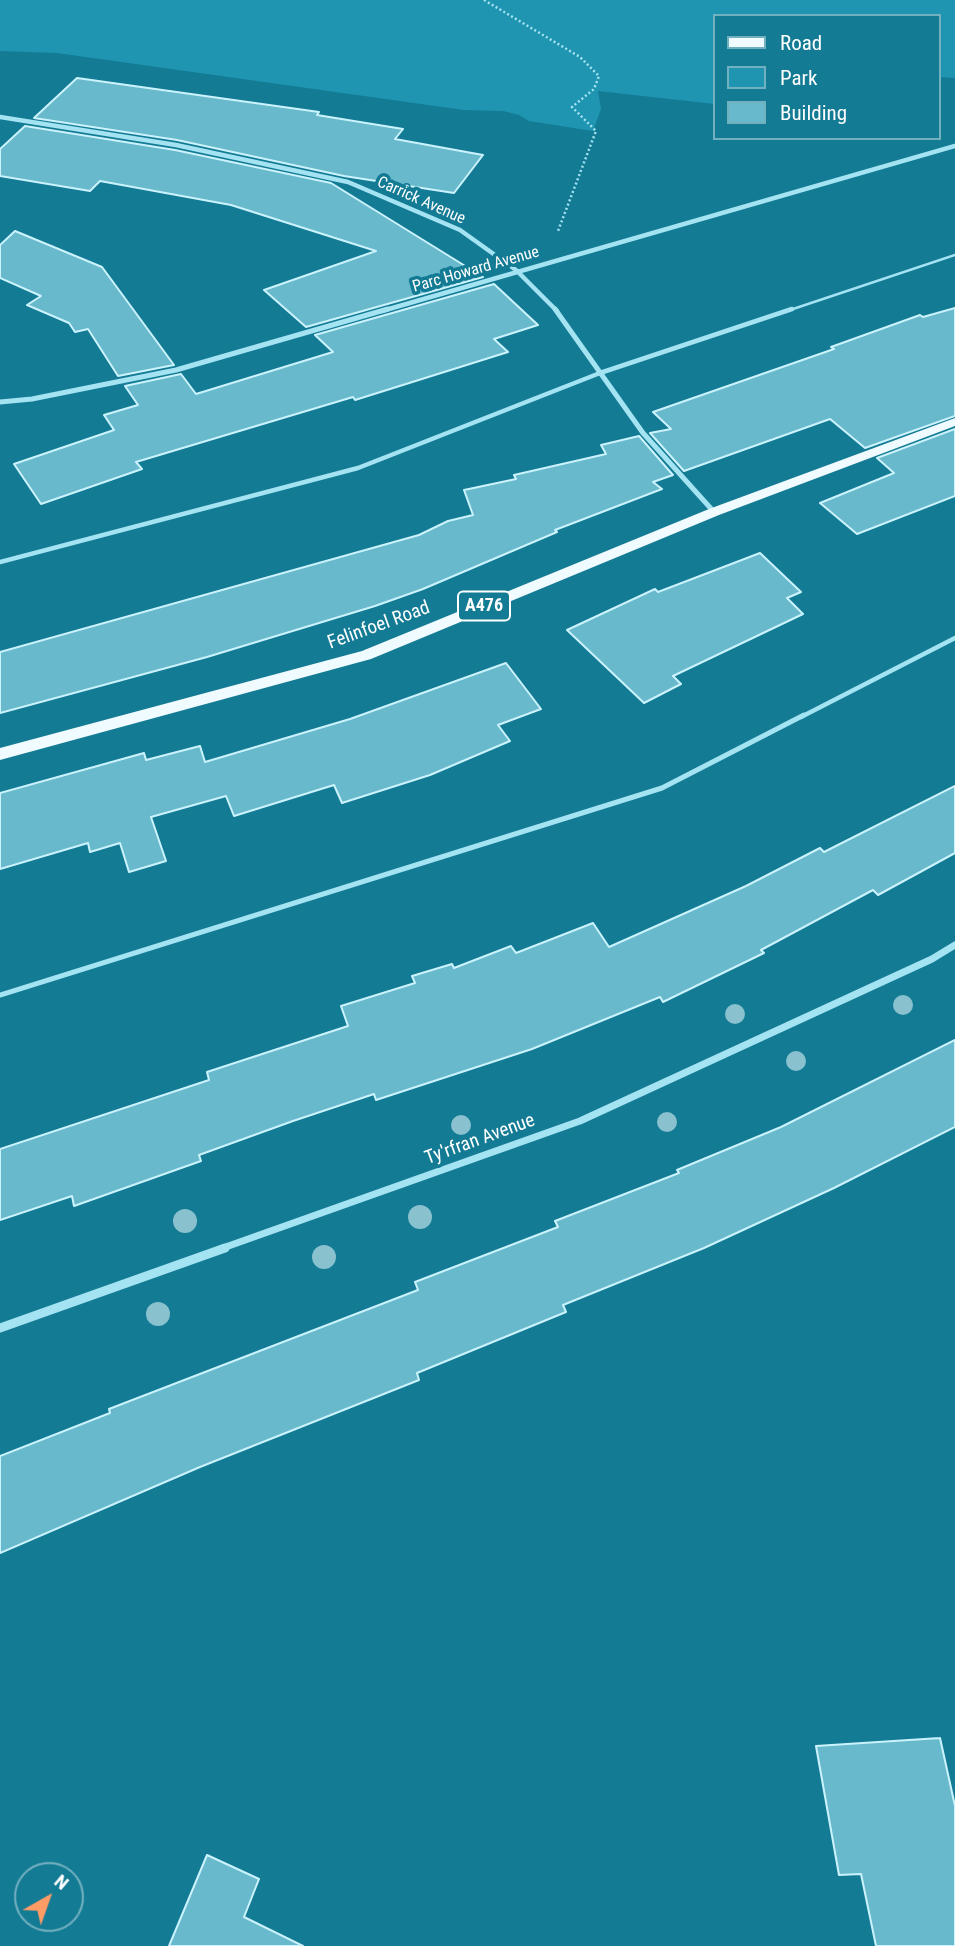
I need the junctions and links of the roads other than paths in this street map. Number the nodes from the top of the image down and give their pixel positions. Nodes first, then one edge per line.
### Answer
1 (0, 117) edge
2 (955, 146) edge
3 (955, 255) edge
4 (516, 271) junction
5 (600, 373) junction
6 (0, 402) edge
7 (955, 422) edge
8 (714, 512) junction
9 (0, 562) edge
10 (955, 638) edge
11 (0, 754) edge
12 (955, 945) edge
13 (0, 995) edge
14 (0, 1328) edge

1 - 4 street, Carrick Avenue
2 - 4 street, Parc Howard Avenue
3 - 5 lane
4 - 5 street, Carrick Avenue
4 - 6 street, Parc Howard Avenue
5 - 8 street, Carrick Avenue
5 - 9 lane
7 - 8 main road, Felinfoel Road / A476
8 - 11 main road, Felinfoel Road / A476
10 - 13 lane
12 - 14 street, Ty'rfran Avenue

